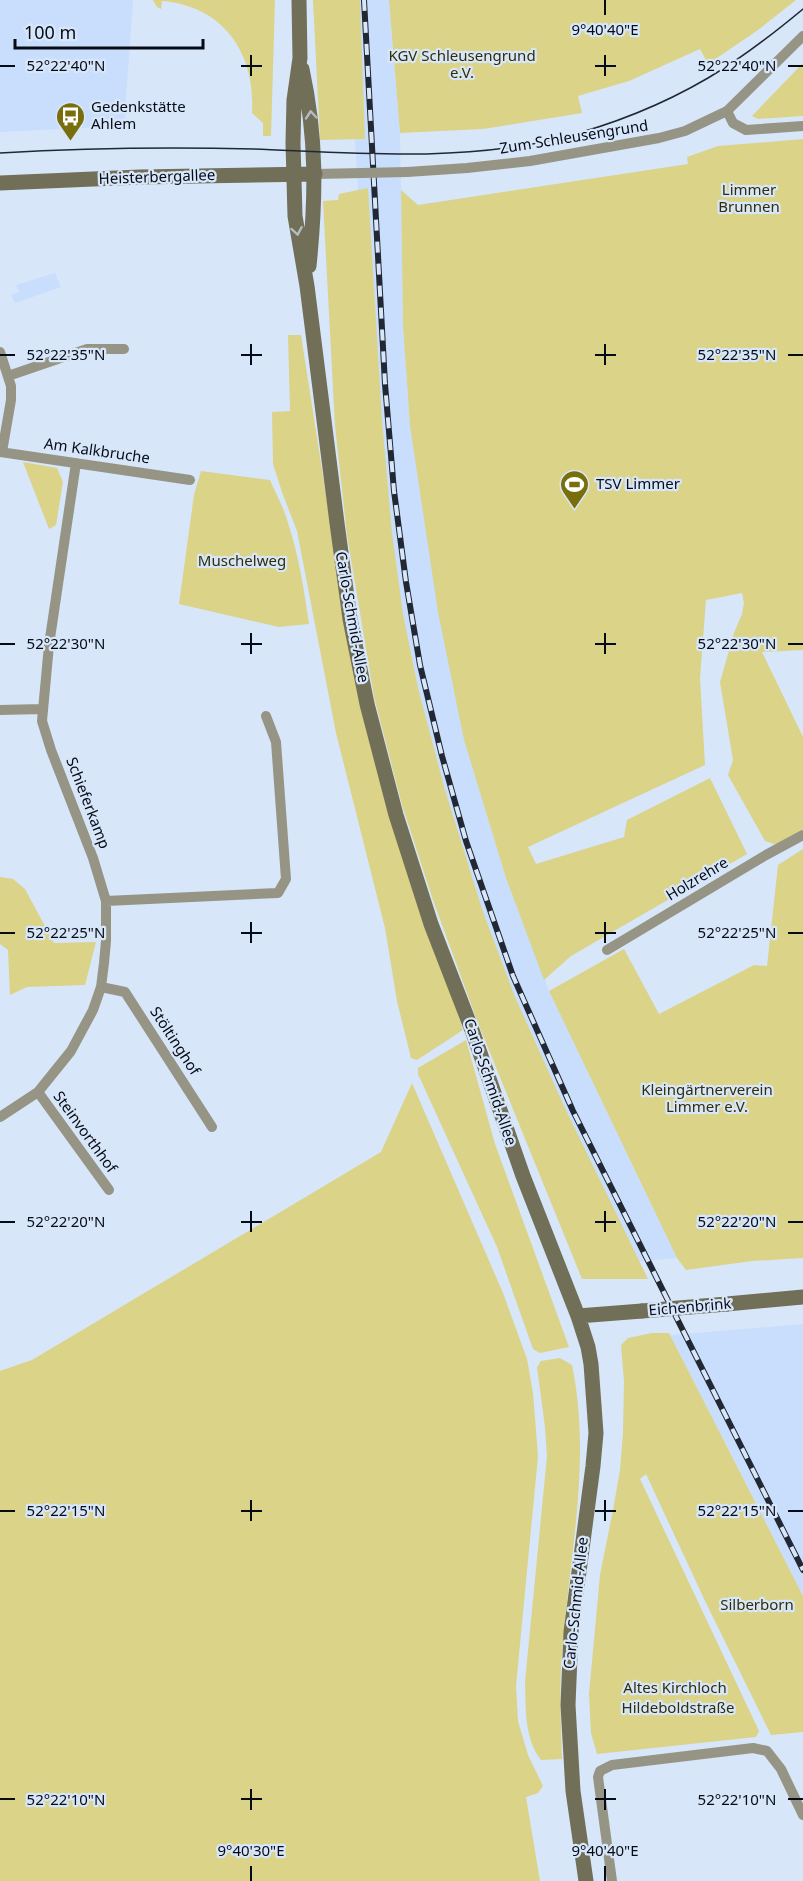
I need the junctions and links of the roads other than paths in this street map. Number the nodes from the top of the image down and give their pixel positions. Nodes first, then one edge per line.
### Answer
1 (299, 0) edge
2 (803, 36) edge
3 (300, 58) junction
4 (727, 111) junction
5 (803, 126) edge
6 (293, 174) junction
7 (315, 174) junction
8 (0, 183) edge
9 (307, 286) junction
10 (123, 349) dead end
11 (0, 352) edge
12 (8, 376) junction
13 (1, 452) edge
14 (76, 464) junction
15 (190, 480) dead end
16 (42, 709) junction
17 (0, 710) edge
18 (266, 716) dead end
19 (803, 835) edge
20 (106, 901) junction
21 (607, 950) dead end
22 (101, 987) junction
23 (38, 1092) junction
24 (0, 1118) edge
25 (212, 1127) dead end
26 (109, 1190) dead end
27 (803, 1297) edge
28 (578, 1317) junction
29 (803, 1815) edge
30 (586, 1881) edge
31 (612, 1881) edge

1 - 3 main road, Carlo-Schmid-Allee
2 - 4 street, Zum Schleusengrund
3 - 6 main road, Carlo-Schmid-Allee
7 -> 3 main road, Carlo-Schmid-Allee
4 - 5 street
4 - 7 street, Zum Schleusengrund, bridge
6 - 7 main road, Heisterbergallee
6 - 8 main road, Heisterbergallee
6 -> 9 main road, Carlo-Schmid-Allee
7 - 9 main road, Carlo-Schmid-Allee
9 - 28 main road, Carlo-Schmid-Allee
10 - 12 street
11 - 12 street
12 - 13 street
13 - 14 street, Am Kalkbruche
14 - 15 street, Am Kalkbruche
14 - 16 street, Schieferkamp
16 - 17 street
16 - 20 street, Schieferkamp
18 - 20 street
19 - 21 street, Holzrehre
20 - 22 street, Schieferkamp
22 - 23 street, Schieferkamp
22 - 25 street, Stöltinghof
23 - 24 street, Schieferkamp
23 - 26 street, Steinvorthhof
27 - 28 main road, Eichenbrink, bridge
28 - 30 main road, Carlo-Schmid-Allee
29 - 31 street

